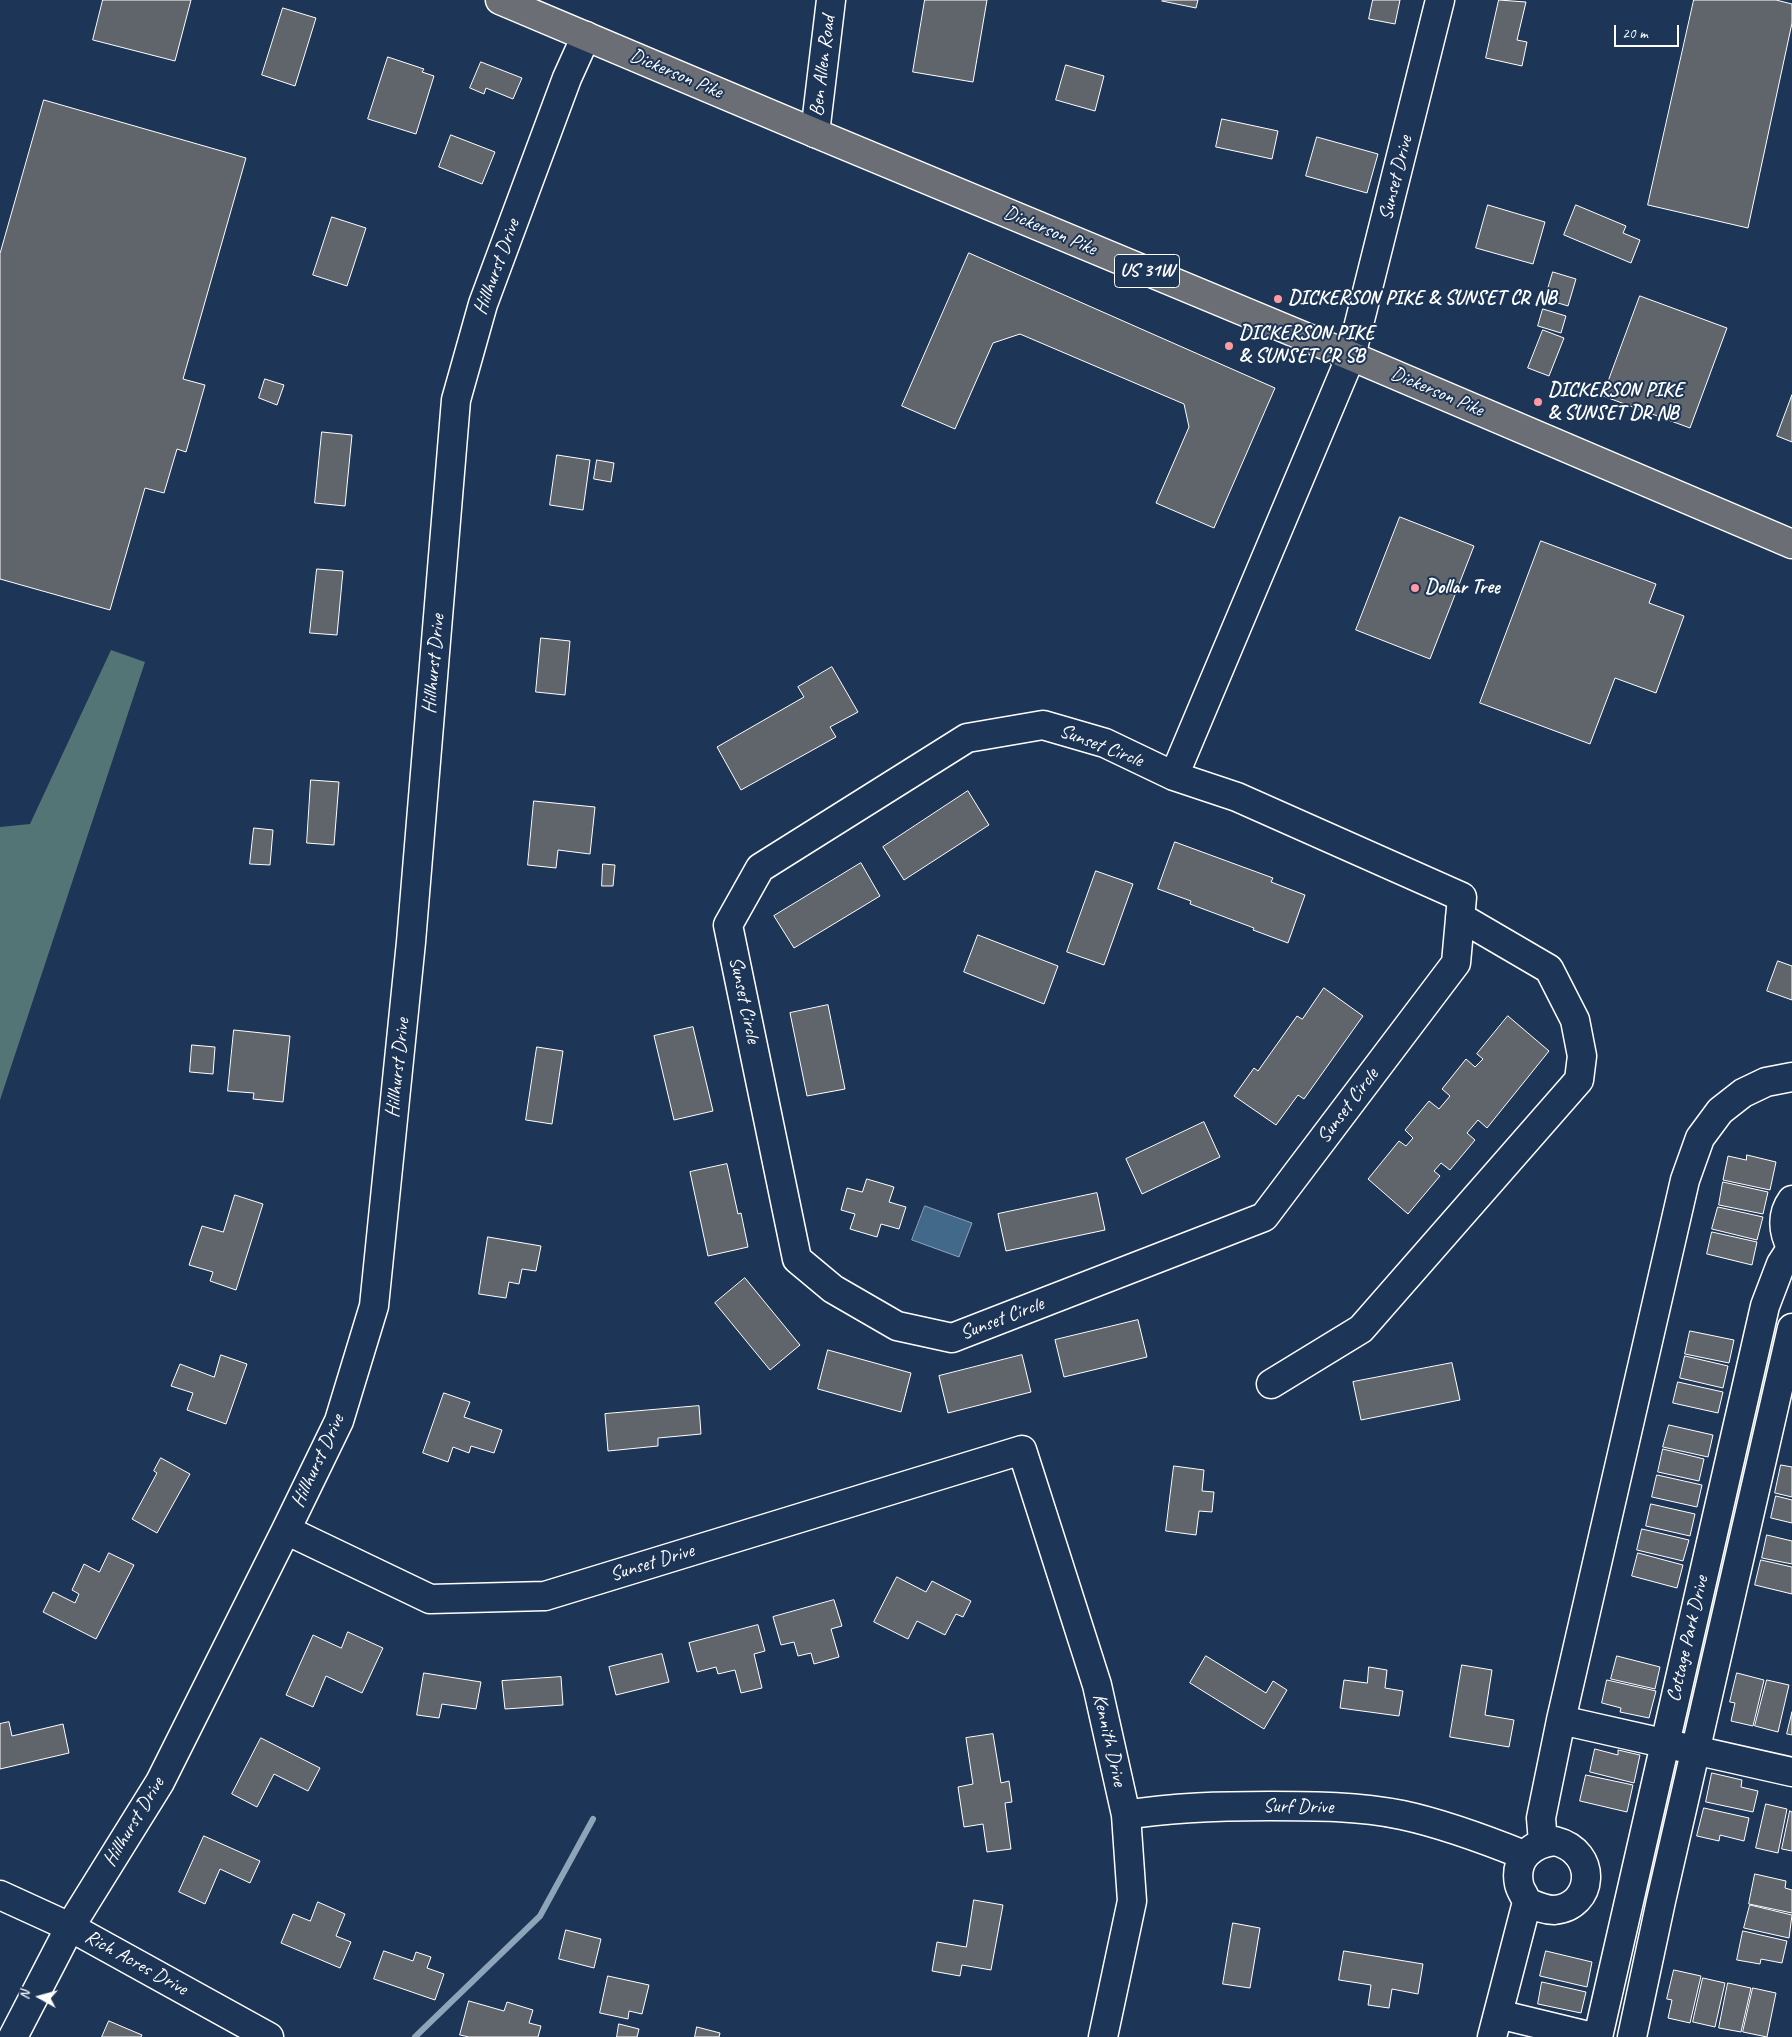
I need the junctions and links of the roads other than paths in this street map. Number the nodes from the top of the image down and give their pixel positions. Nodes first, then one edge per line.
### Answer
1 (500, 0) edge
2 (831, 0) edge
3 (1440, 0) edge
4 (586, 36) junction
5 (814, 133) junction
6 (1351, 356) junction
7 (1792, 544) edge
8 (1174, 776) junction
9 (1460, 917) junction
10 (1792, 1077) edge
11 (1792, 1200) edge
12 (1792, 1247) edge
13 (1765, 1306) junction
14 (1792, 1311) edge
15 (1792, 1328) edge
16 (1271, 1384) dead end
17 (1022, 1450) joint
18 (286, 1530) junction
19 (1561, 1720) junction
20 (1665, 1743) junction
21 (1696, 1749) junction
22 (1792, 1772) edge
23 (1126, 1815) junction
24 (1534, 1848) junction
25 (0, 1895) edge
26 (1527, 1902) junction
27 (70, 1927) junction
28 (1495, 2026) edge
29 (13, 2037) edge
30 (269, 2037) edge
31 (1103, 2037) edge
32 (1593, 2037) edge
33 (1598, 2037) edge
34 (1632, 2037) edge

1 - 4 main road, Dickerson Pike / US 31W
2 - 5 street, Ben Allen Road
3 - 6 street, Sunset Drive
4 - 5 main road, Dickerson Pike / US 31W
4 - 18 street, Hillhurst Drive
5 - 6 main road, Dickerson Pike / US 31W
6 - 7 main road, Dickerson Pike / US 31W
6 - 8 street
8 - 9 street, Sunset Circle
8 - 9 street, Sunset Circle
9 - 16 street
10 - 19 street
11 - 12 street
12 - 13 street, Cottage Park Drive
13 - 14 street
13 - 20 street, Cottage Park Drive
15 - 21 street, Cottage Park Drive
17 - 18 street, Sunset Drive
17 - 23 street, Kennith Drive
18 - 27 street, Hillhurst Drive
19 - 20 street
19 - 24 street
20 - 21 street
20 - 33 street, Cottage Park Drive
21 - 22 street
21 - 34 street, Cottage Park Drive
23 - 24 street, Surf Drive
23 - 31 street, Kennith Drive
24 - 26 street
24 - 26 street
25 - 27 street, Rich Acres Drive
26 - 28 street
27 - 29 street, Hillhurst Drive
27 - 30 street, Rich Acres Drive
28 - 32 street

